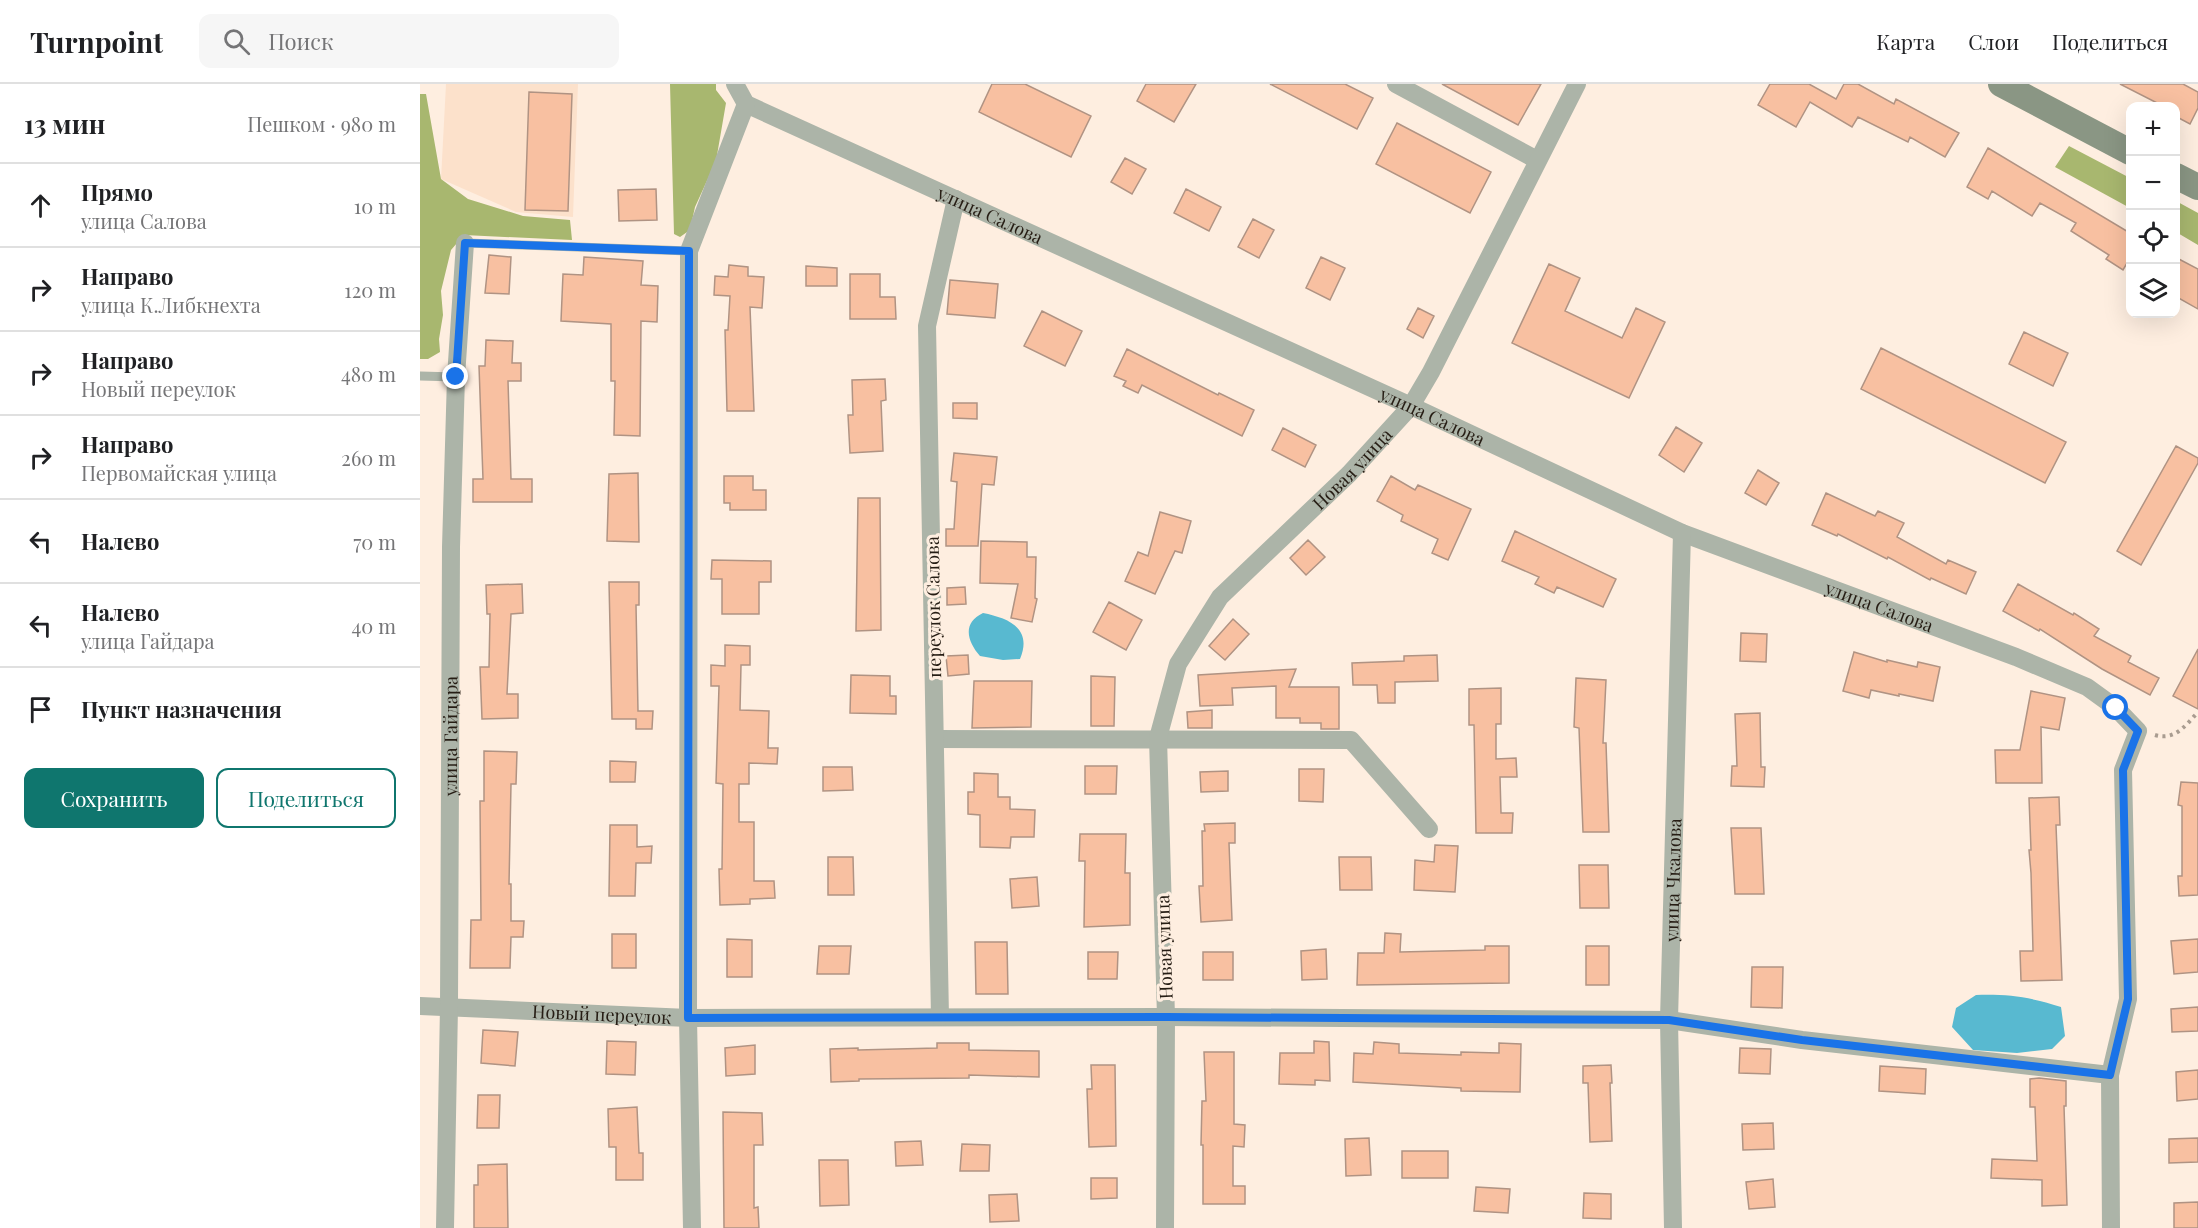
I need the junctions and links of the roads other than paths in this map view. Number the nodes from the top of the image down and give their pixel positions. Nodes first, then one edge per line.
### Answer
1 (735, 84) edge
2 (1396, 84) edge
3 (1576, 84) edge
4 (2008, 86) edge
5 (746, 104) junction
6 (2126, 150) edge
7 (1537, 160) junction
8 (2180, 178) edge
9 (2198, 187) edge
10 (956, 199) junction
11 (465, 243) joint
12 (689, 251) junction
13 (420, 376) edge
14 (456, 377) junction
15 (1411, 406) junction
16 (1682, 533) junction
17 (1158, 738) junction
18 (935, 739) junction
19 (1428, 830) dead end
20 (420, 1006) edge
21 (449, 1006) junction
22 (940, 1017) junction
23 (1166, 1017) junction
24 (688, 1018) junction
25 (1669, 1020) junction
26 (2110, 1075) junction
27 (445, 1228) edge
28 (692, 1228) edge
29 (1166, 1228) edge
30 (1673, 1228) edge
31 (2111, 1228) edge

1 - 5 street
2 - 7 street
3 - 7 street, Новая улица
4 - 6 main road
5 - 10 street, улица Салова
5 - 12 street
7 - 15 street, Новая улица
8 - 9 main road
10 - 15 street, улица Салова
10 - 18 street, переулок Салова
11 - 12 lane
11 - 14 street, улица Гайдара
12 - 24 street
13 - 14 lane
14 - 21 street, улица Гайдара
15 - 16 street, улица Салова
15 - 17 street, Новая улица
16 - 25 street, улица Чкалова
16 - 26 street, улица Салова
17 - 18 street
17 - 19 street
17 - 23 street, Новая улица
18 - 22 street, переулок Салова
20 - 21 street, Новый переулок
21 - 24 street, Новый переулок
21 - 27 street, улица Гайдара
22 - 23 street, Новый переулок
22 - 24 street, Новый переулок
23 - 25 street, Новый переулок
23 - 29 street, Новая улица
24 - 28 street
25 - 26 street, Новый переулок
25 - 30 street, улица Чкалова
26 - 31 street

